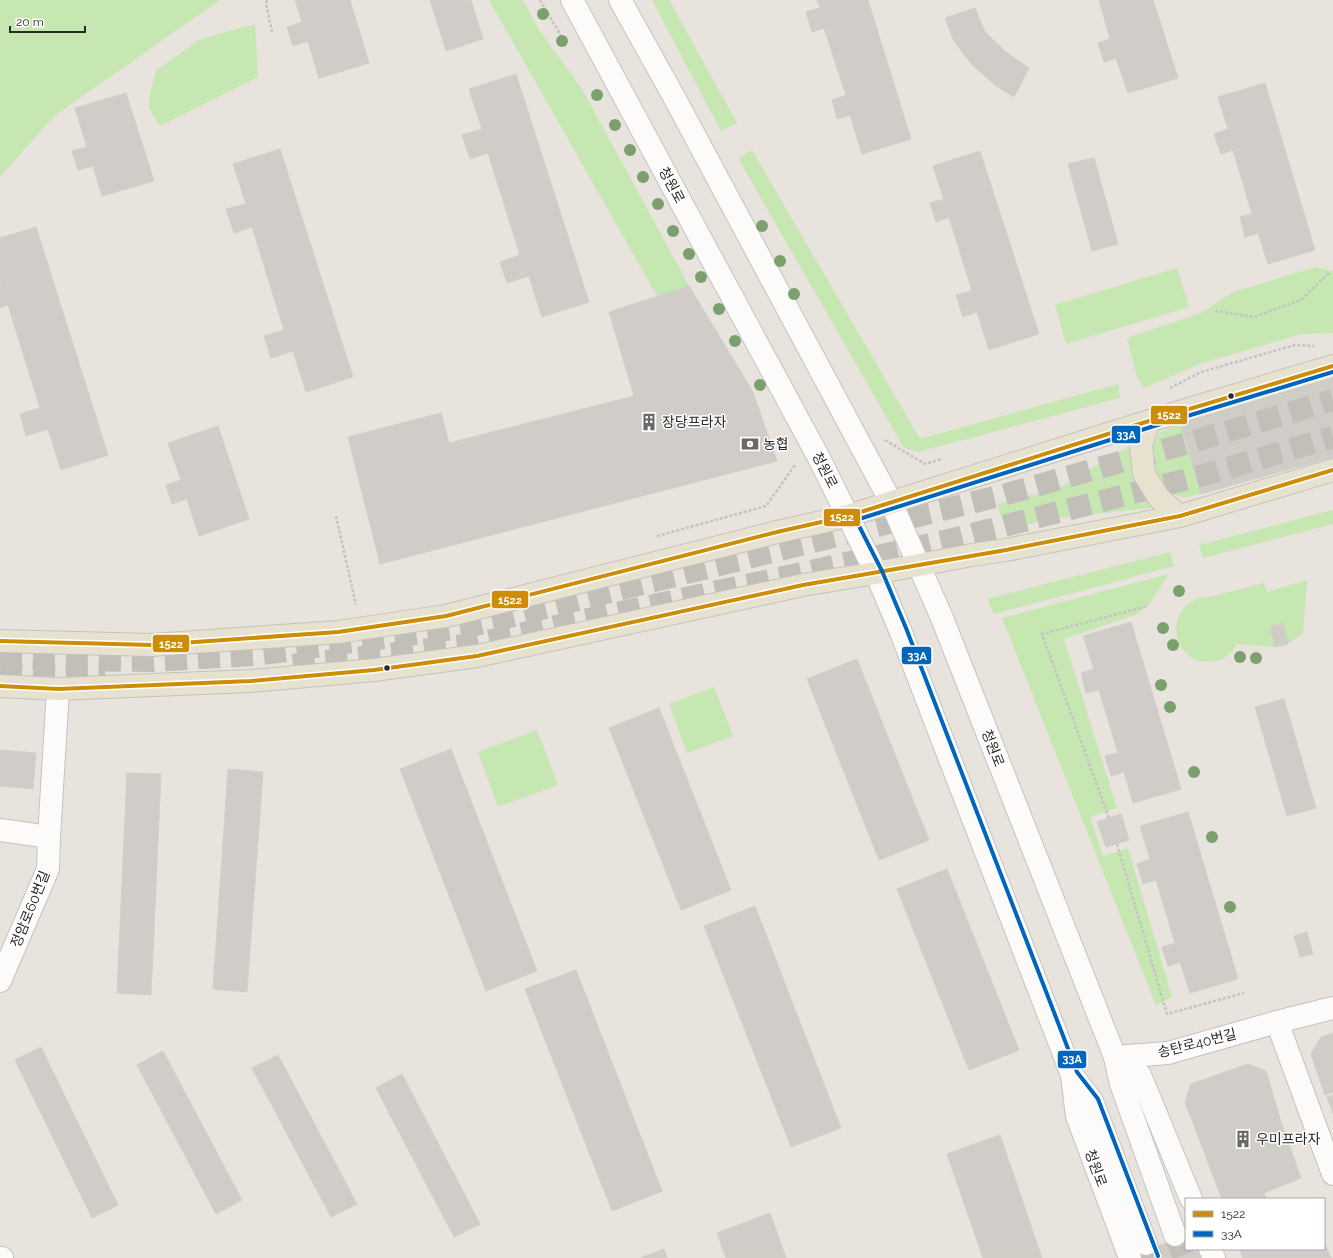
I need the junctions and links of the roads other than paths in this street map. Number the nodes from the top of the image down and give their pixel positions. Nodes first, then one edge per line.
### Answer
1 (572, 0) edge
2 (620, 0) edge
3 (1333, 366) edge
4 (1149, 421) junction
5 (1333, 470) edge
6 (891, 502) junction
7 (848, 516) junction
8 (1180, 516) junction
9 (920, 565) junction
10 (876, 573) junction
11 (0, 641) edge
12 (0, 686) edge
13 (58, 689) junction
14 (0, 830) edge
15 (49, 837) junction
16 (0, 981) edge
17 (1333, 1008) edge
18 (1277, 1022) junction
19 (1115, 1057) junction
20 (1072, 1075) junction
21 (1333, 1174) edge
22 (1190, 1198) edge
23 (1175, 1235) tunnel mouth
24 (1146, 1244) tunnel mouth
25 (1130, 1258) tunnel mouth

1 - 7 main road, 청원로
2 - 6 main road, 청원로
3 - 4 main road
4 - 6 main road
4 - 8 main road
5 - 8 main road
6 - 7 main road
6 - 9 main road, 청원로
7 - 10 main road, 청원로
7 - 11 main road
8 - 9 main road
9 - 10 main road
9 - 19 main road, 청원로
10 - 13 main road
10 - 20 main road, 청원로
12 - 13 main road
13 - 15 main road, 정암로60번길
14 - 15 main road
15 - 16 main road, 정암로60번길
17 - 18 main road, 송탄로40번길
18 - 19 main road, 송탄로40번길
18 - 21 main road
19 - 22 main road
19 - 23 main road, 청원로
20 - 24 main road, 청원로
20 - 25 main road, 청원로

